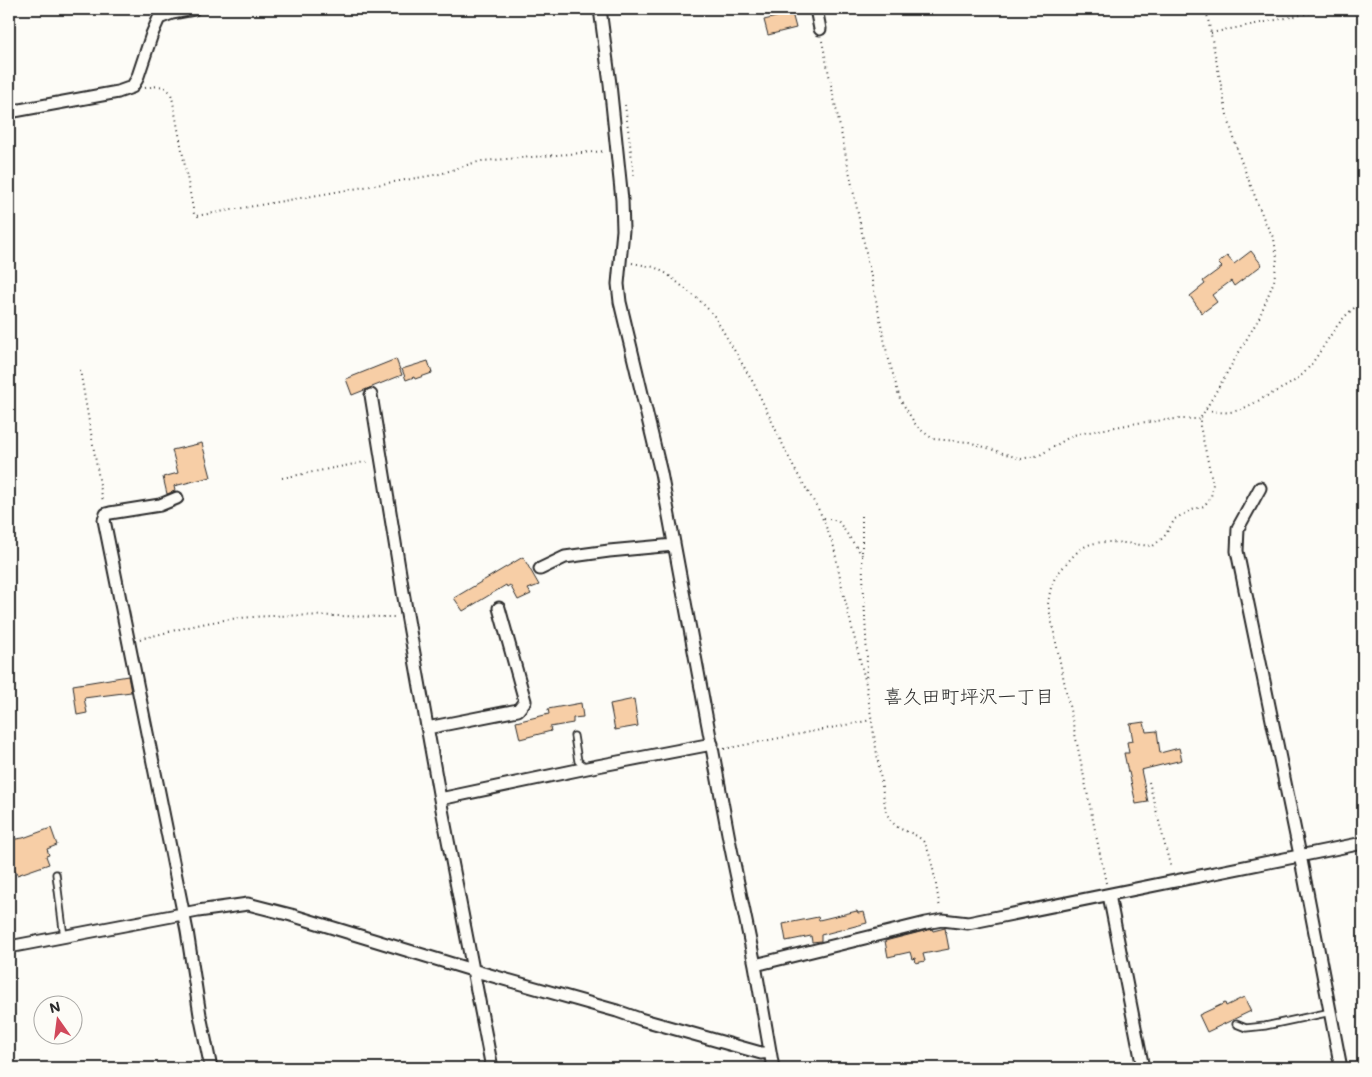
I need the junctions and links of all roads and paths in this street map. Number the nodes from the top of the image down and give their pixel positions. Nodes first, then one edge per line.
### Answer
1 (194, 9) edge
2 (600, 9) edge
3 (816, 9) edge
4 (1206, 9) edge
5 (1330, 9) edge
6 (820, 29) joint
7 (1211, 33) junction
8 (132, 87) junction
9 (9, 112) edge
10 (617, 150) junction
11 (620, 265) junction
12 (1363, 302) edge
13 (80, 370) dead end
14 (371, 395) dead end
15 (1206, 408) junction
16 (1200, 420) junction
17 (381, 460) junction
18 (282, 478) dead end
19 (1260, 488) dead end
20 (177, 498) dead end
21 (106, 514) junction
22 (862, 516) dead end
23 (823, 517) junction
24 (674, 545) junction
25 (862, 555) junction
26 (540, 569) dead end
27 (499, 608) dead end
28 (407, 618) junction
29 (135, 640) dead end
30 (866, 684) junction
31 (871, 720) junction
32 (427, 728) junction
33 (574, 736) dead end
34 (713, 748) junction
35 (587, 768) junction
36 (1149, 782) dead end
37 (440, 800) junction
38 (1363, 843) edge
39 (1300, 855) junction
40 (56, 874) dead end
41 (1174, 881) junction
42 (1109, 895) junction
43 (183, 914) junction
44 (942, 920) junction
45 (64, 937) junction
46 (9, 947) edge
47 (755, 965) junction
48 (472, 970) junction
49 (1331, 1012) junction
50 (1236, 1024) dead end
51 (770, 1052) junction
52 (211, 1068) edge
53 (492, 1068) edge
54 (773, 1068) edge
55 (1143, 1068) edge
56 (1341, 1068) edge

1 - 8 street
2 - 10 street
3 - 6 street
4 - 7 path
5 - 7 path
6 - 16 path
7 - 15 path
8 - 9 street
8 - 10 path
10 - 11 street
11 - 23 path
11 - 24 street
12 - 15 path
13 - 21 path
14 - 17 street
15 - 16 path
16 - 42 path
17 - 18 path
17 - 28 street
19 - 39 street
20 - 21 street
21 - 43 street
22 - 25 path
23 - 25 path
23 - 30 path
24 - 26 street
24 - 34 street
25 - 30 path
27 - 32 street
28 - 29 path
28 - 32 street
30 - 31 path
31 - 34 path
31 - 44 path
32 - 37 street
33 - 35 lane
34 - 35 street
34 - 47 street
35 - 37 street
36 - 41 path
37 - 48 street
38 - 39 street
39 - 41 street
39 - 49 street
40 - 45 lane
41 - 42 street
42 - 44 street
42 - 55 street
43 - 45 street
43 - 48 street
43 - 52 street
44 - 47 street
45 - 46 street
47 - 51 street
48 - 51 street
48 - 53 street
49 - 50 lane
49 - 56 street
51 - 54 street

